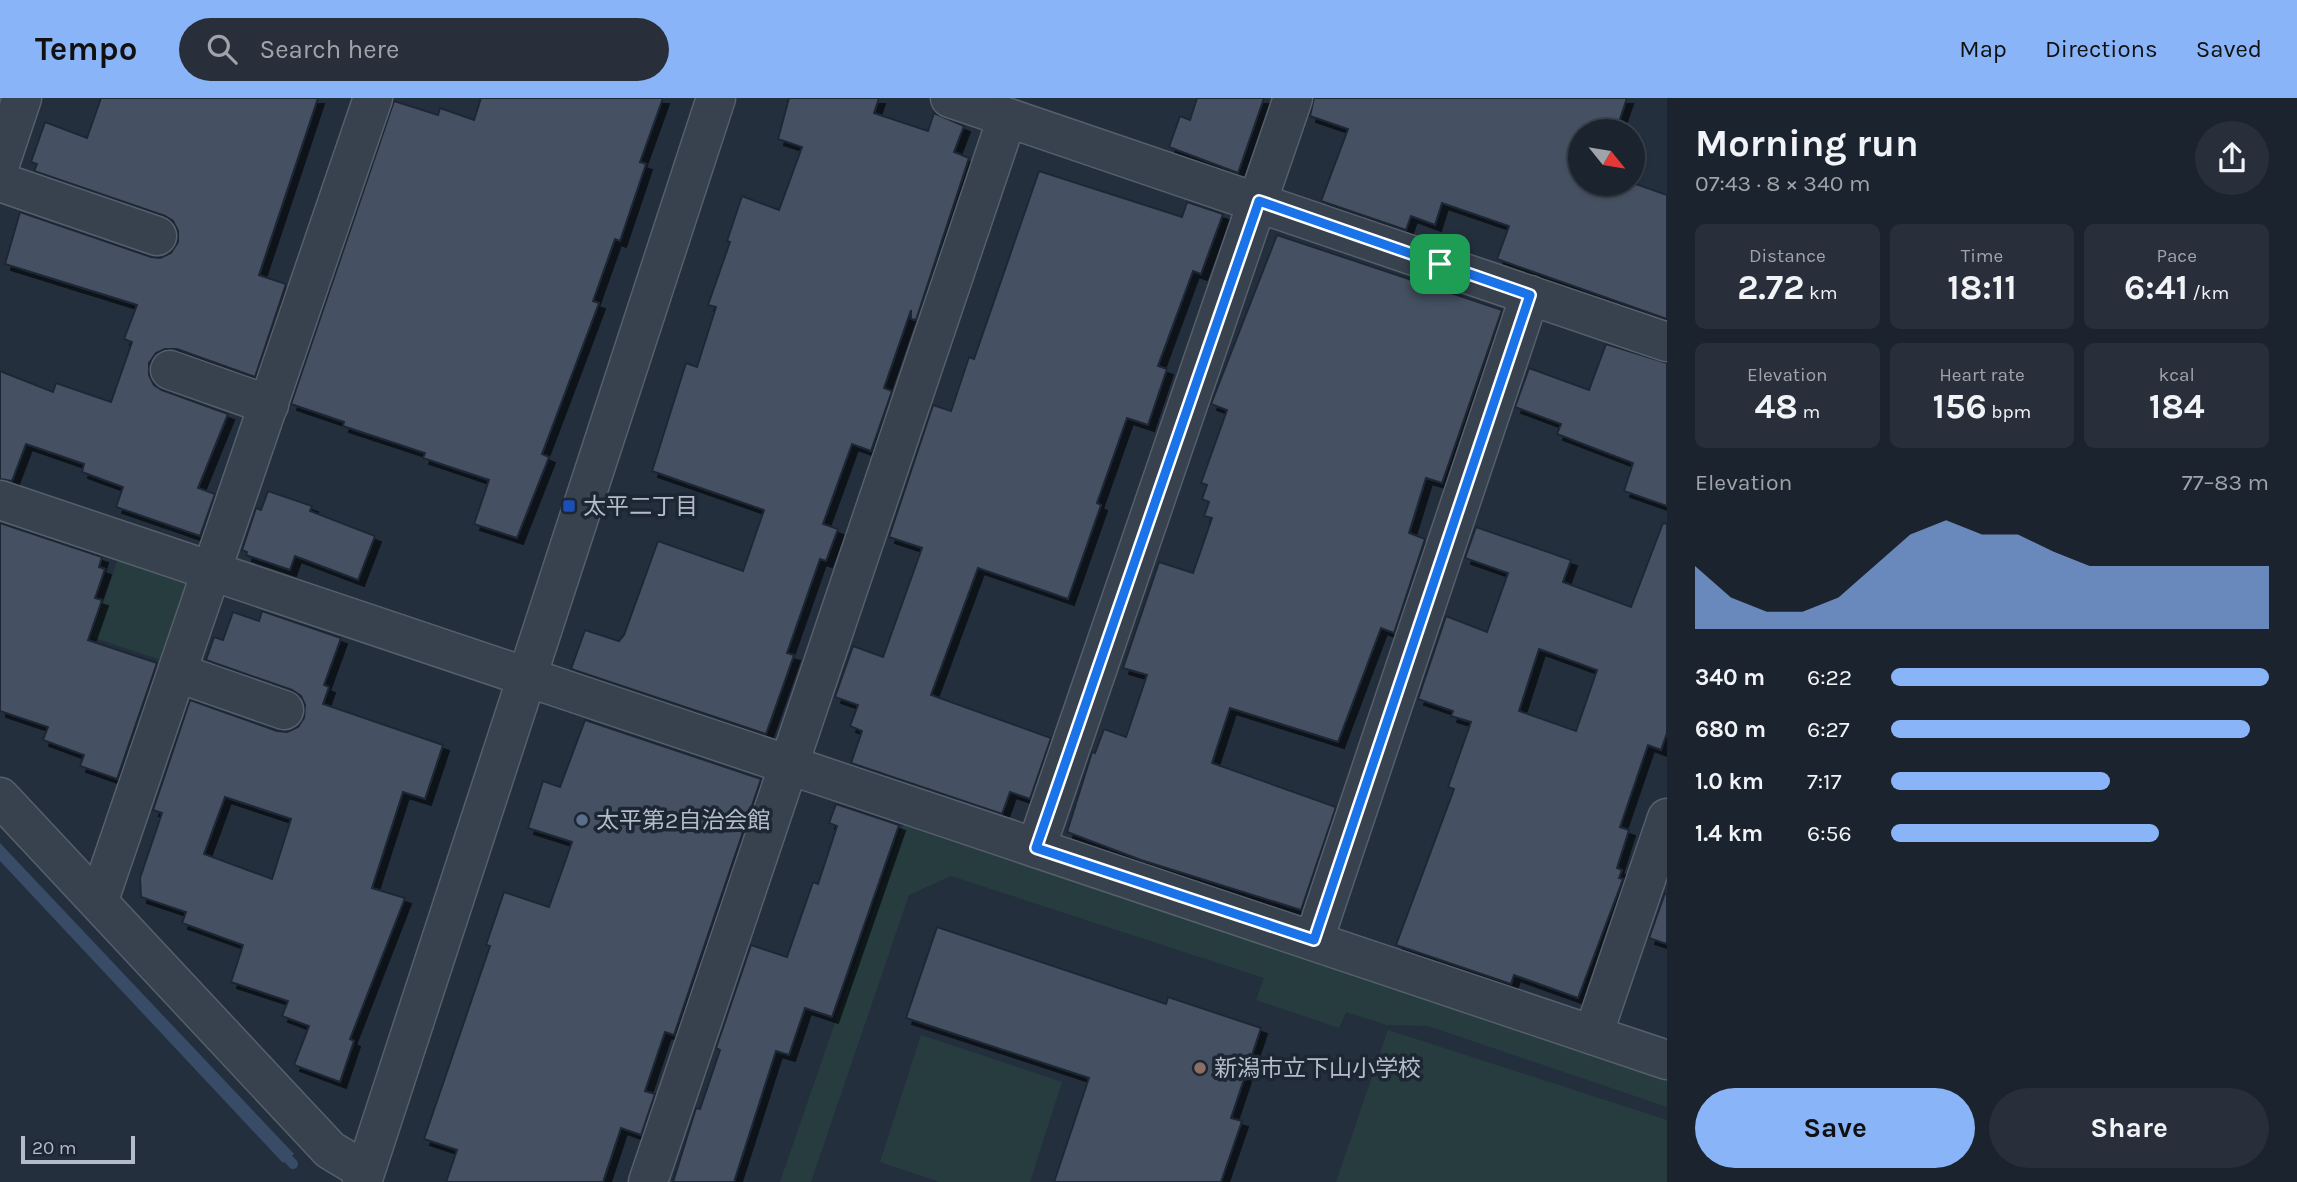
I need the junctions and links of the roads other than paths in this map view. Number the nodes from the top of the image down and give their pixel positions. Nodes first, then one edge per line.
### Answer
1 (22, 98) edge
2 (373, 98) edge
3 (716, 98) edge
4 (950, 98) edge
5 (1293, 98) edge
6 (1034, 115) edge
7 (0, 164) edge
8 (0, 182) edge
9 (1259, 201) junction
10 (157, 236) dead end
11 (1530, 295) junction
12 (1667, 342) edge
13 (170, 370) dead end
14 (269, 405) junction
15 (0, 500) edge
16 (212, 572) junction
17 (178, 673) junction
18 (525, 678) junction
19 (284, 710) dead end
20 (790, 765) junction
21 (0, 797) edge
22 (1667, 818) edge
23 (1036, 848) junction
24 (99, 900) junction
25 (1314, 940) junction
26 (1593, 1035) junction
27 (1667, 1060) edge
28 (367, 1178) edge
29 (648, 1182) edge

1 - 7 street
2 - 14 street
3 - 18 street
4 - 6 street
5 - 9 street
6 - 9 street
6 - 20 street
8 - 10 street
9 - 11 street
9 - 23 street
11 - 12 street
11 - 25 street
13 - 14 street
14 - 16 street
15 - 16 street
16 - 17 street
16 - 18 street
17 - 19 street
17 - 24 street
18 - 20 street
18 - 28 street
20 - 23 street
20 - 29 street
21 - 24 street
22 - 26 street
23 - 25 street
24 - 28 street
25 - 26 street
26 - 27 street

